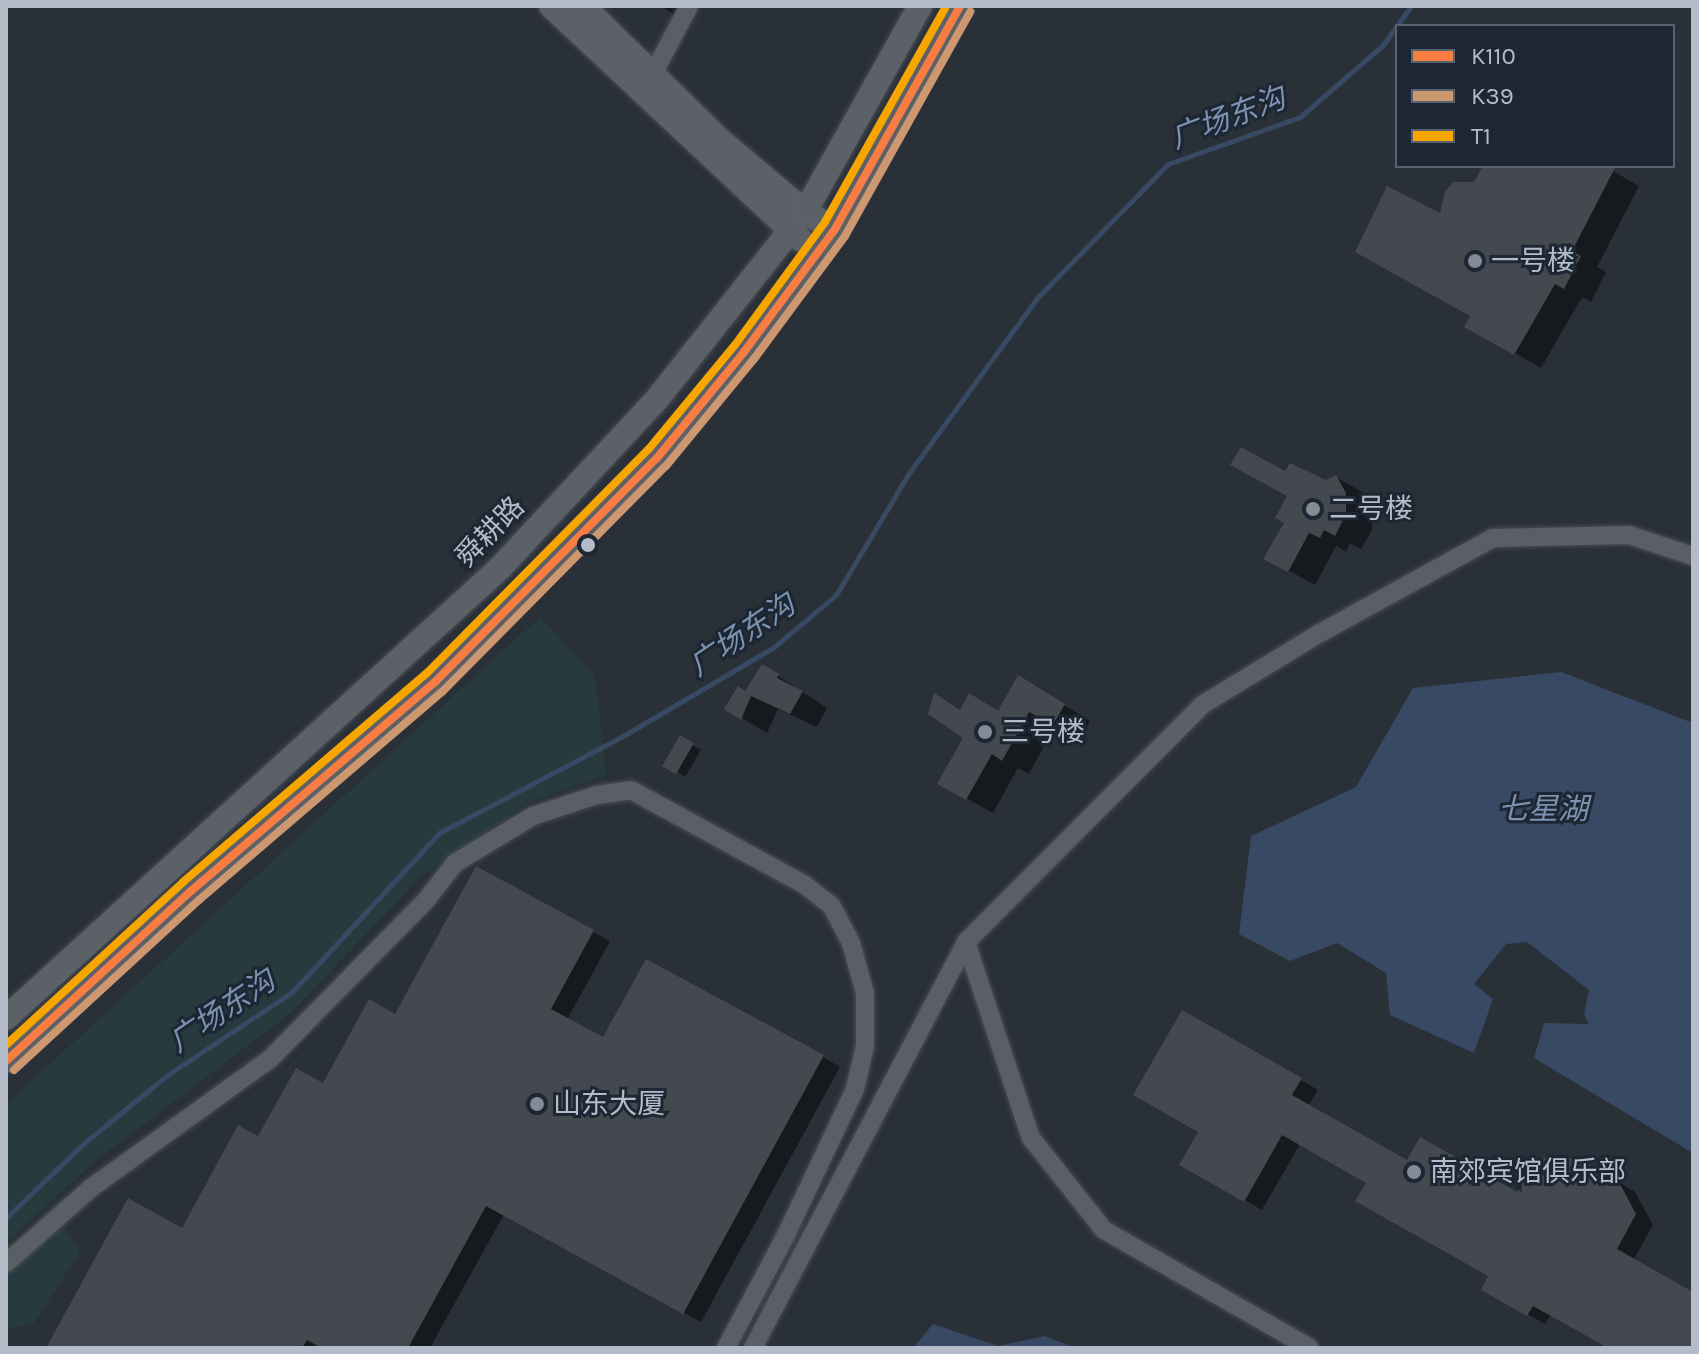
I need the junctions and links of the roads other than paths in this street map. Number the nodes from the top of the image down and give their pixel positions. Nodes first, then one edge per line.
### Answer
1 (551, 6) edge
2 (583, 6) edge
3 (689, 6) edge
4 (920, 6) edge
5 (960, 6) edge
6 (653, 74) junction
7 (798, 221) junction
8 (835, 229) junction
9 (815, 256) junction
10 (1693, 556) edge
11 (966, 942) junction
12 (6, 1018) edge
13 (6, 1061) edge
14 (6, 1263) edge
15 (726, 1348) edge
16 (753, 1348) edge
17 (1310, 1348) edge

1 - 7 main road
2 - 6 main road
3 - 6 street
4 - 7 main road, 舜耕路
5 - 8 main road
6 - 7 main road
7 - 8 main road
7 - 9 main road
7 - 12 main road, 舜耕路
8 - 9 main road
9 - 13 main road
10 - 11 street
11 - 16 street
11 - 17 street
14 - 15 street

